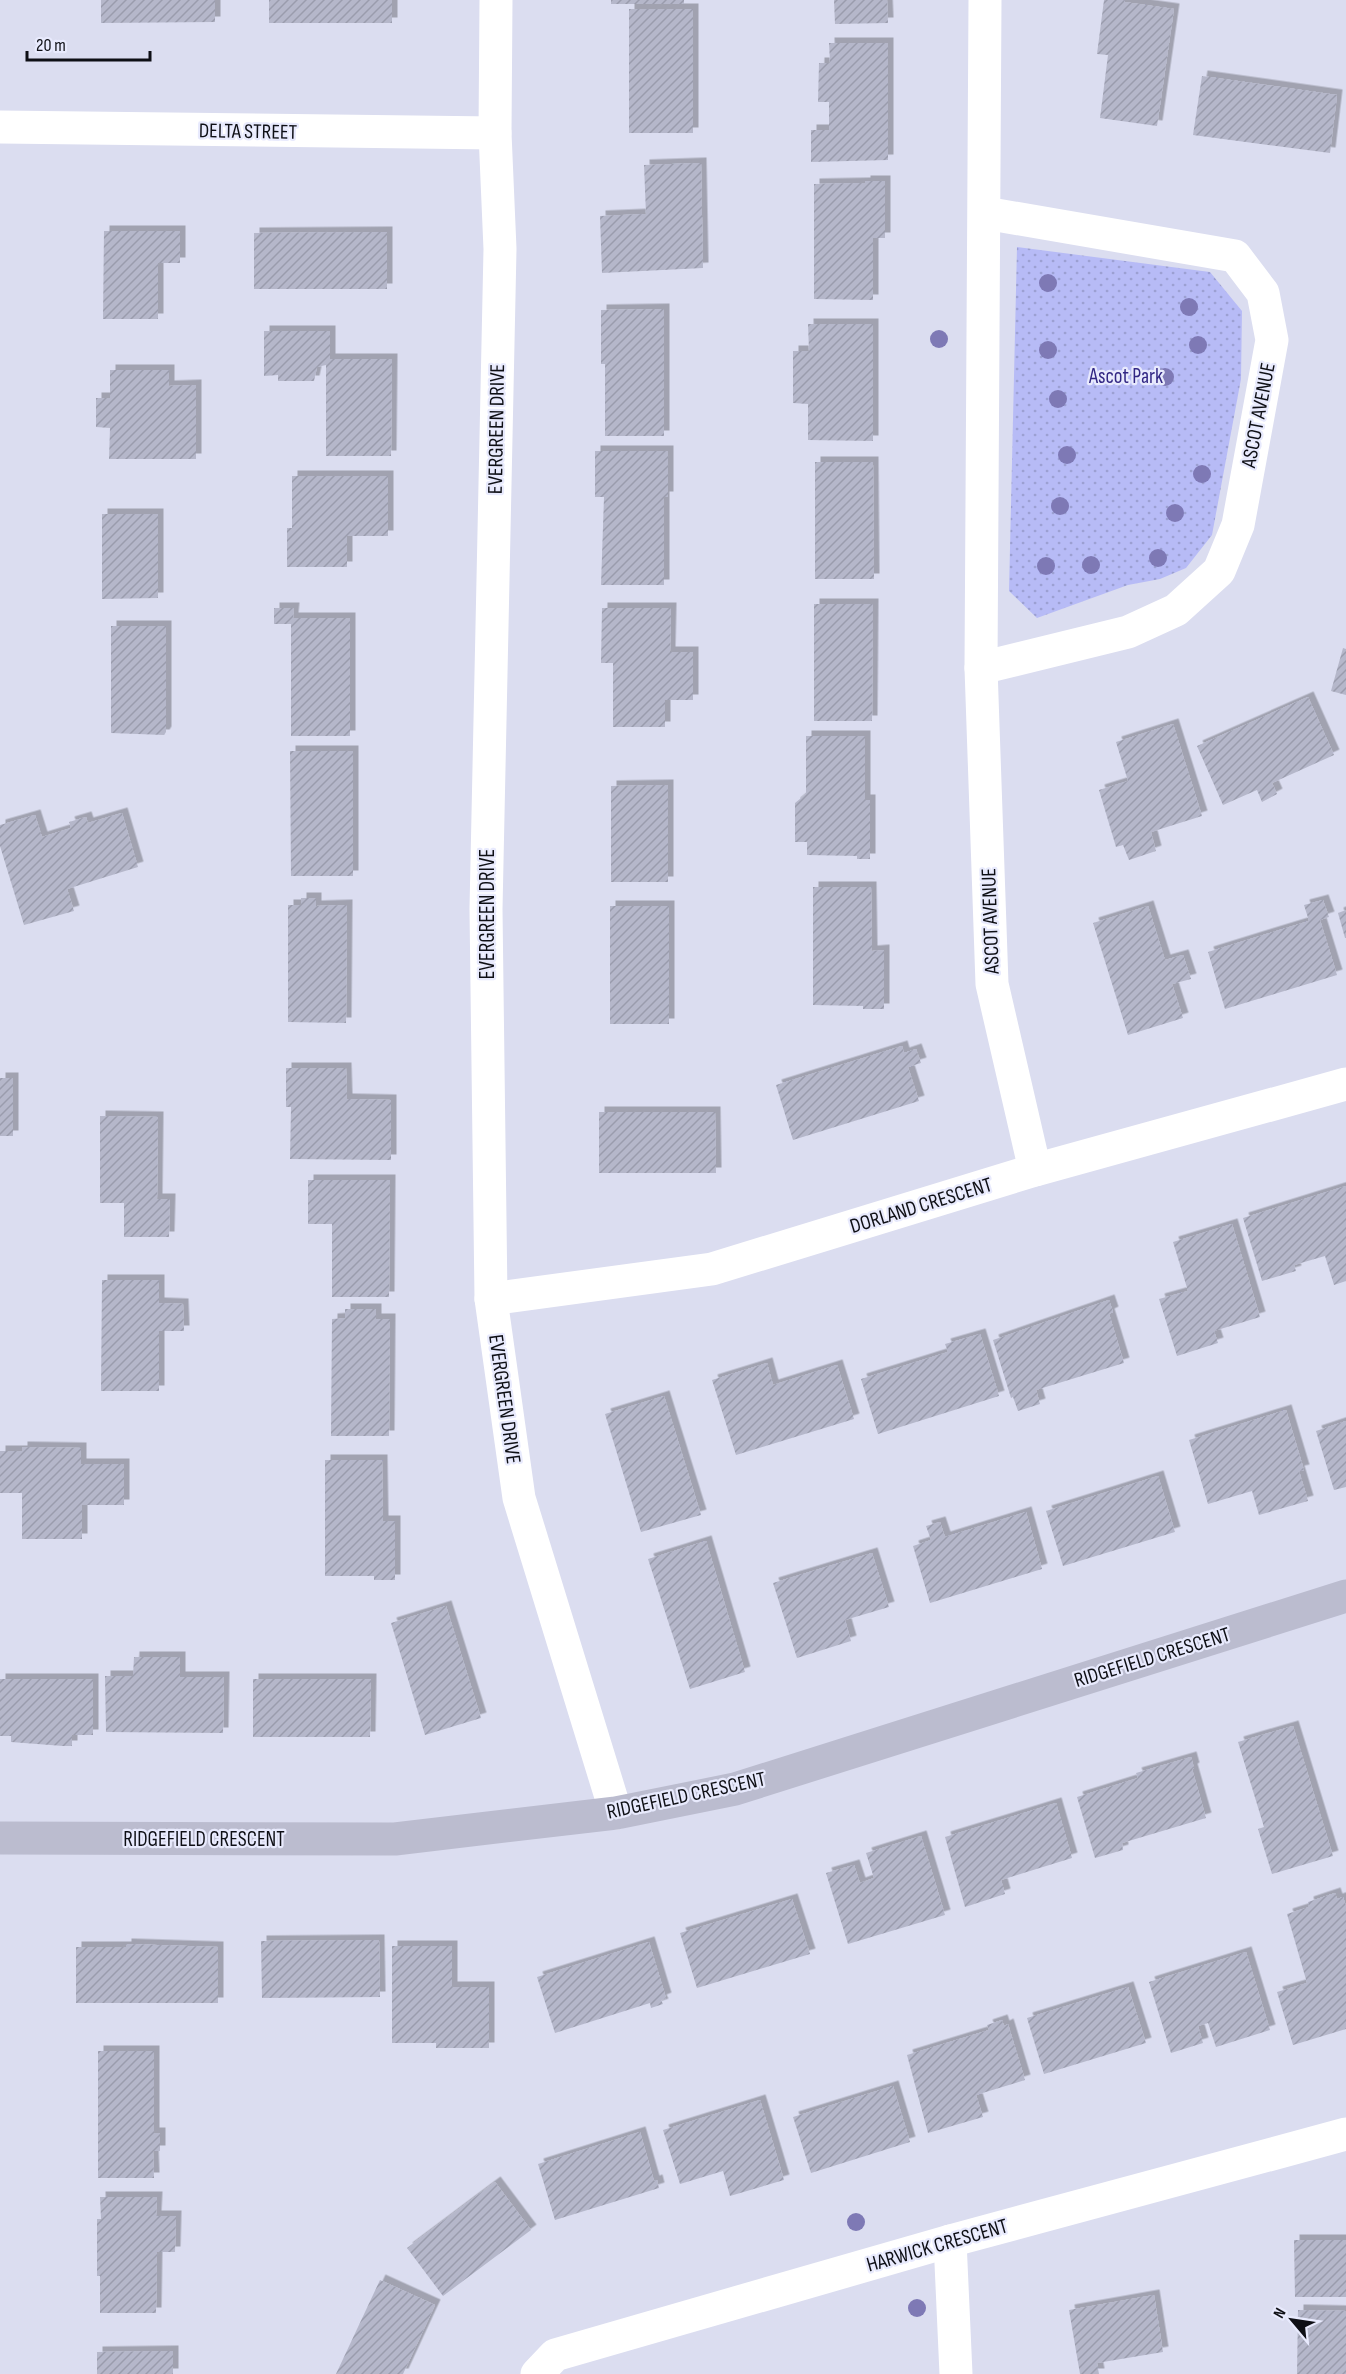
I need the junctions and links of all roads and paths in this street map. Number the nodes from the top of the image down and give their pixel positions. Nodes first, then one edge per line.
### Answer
1 (496, 0) edge
2 (985, 0) edge
3 (0, 127) edge
4 (495, 133) junction
5 (985, 213) junction
6 (981, 668) junction
7 (1346, 1084) edge
8 (1035, 1170) junction
9 (491, 1299) junction
10 (1346, 1596) edge
11 (616, 1813) junction
12 (0, 1838) edge
13 (1346, 2134) edge
14 (950, 2241) junction
15 (537, 2374) edge
16 (956, 2374) edge

1 - 4 street, EVERGREEN DRIVE
2 - 5 street, ASCOT AVENUE
3 - 4 street, DELTA STREET
4 - 9 street, EVERGREEN DRIVE
5 - 6 street, ASCOT AVENUE
5 - 6 street, ASCOT AVENUE
6 - 8 street, ASCOT AVENUE
7 - 8 street, DORLAND CRESCENT
8 - 9 street, DORLAND CRESCENT
9 - 11 street, EVERGREEN DRIVE
10 - 11 street, RIDGEFIELD CRESCENT
11 - 12 street, RIDGEFIELD CRESCENT
13 - 14 street, HARWICK CRESCENT
14 - 15 street, HARWICK CRESCENT
14 - 16 street

